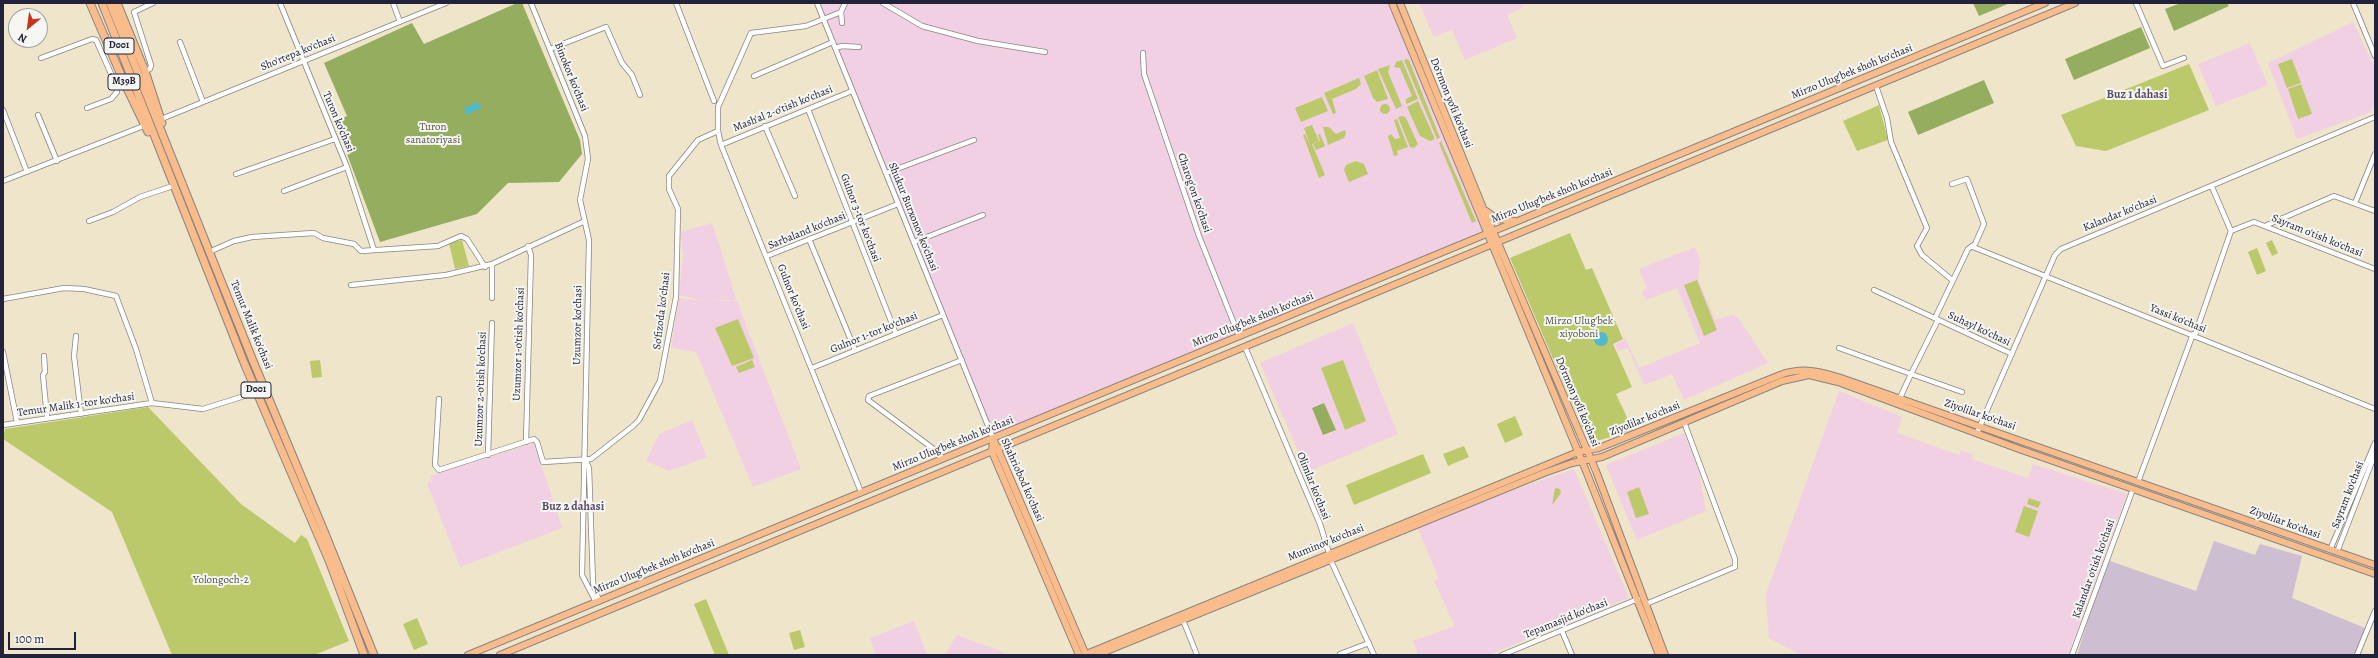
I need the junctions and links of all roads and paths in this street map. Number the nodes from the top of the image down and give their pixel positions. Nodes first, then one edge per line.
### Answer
1 (90, 3) edge
2 (102, 3) edge
3 (110, 3) edge
4 (117, 3) edge
5 (153, 3) edge
6 (280, 3) edge
7 (393, 3) edge
8 (446, 3) edge
9 (531, 3) edge
10 (676, 3) edge
11 (817, 3) edge
12 (845, 3) edge
13 (883, 3) edge
14 (1392, 3) edge
15 (1400, 3) edge
16 (2045, 3) edge
17 (2076, 3) edge
18 (2136, 3) edge
19 (2354, 3) edge
20 (841, 12) junction
21 (823, 18) junction
22 (400, 22) junction
23 (842, 23) dead end
24 (180, 42) dead end
25 (833, 42) junction
26 (835, 48) junction
27 (859, 48) dead end
28 (550, 49) junction
29 (1044, 52) dead end
30 (1143, 53) dead end
31 (2375, 56) edge
32 (41, 58) dead end
33 (2184, 58) dead end
34 (303, 61) junction
35 (145, 71) junction
36 (754, 76) dead end
37 (1860, 80) junction
38 (124, 82) junction
39 (116, 85) junction
40 (1876, 86) junction
41 (852, 91) junction
42 (1864, 91) junction
43 (640, 95) dead end
44 (714, 101) dead end
45 (203, 102) junction
46 (87, 108) dead end
47 (808, 109) junction
48 (3, 111) edge
49 (38, 115) dead end
50 (2375, 118) edge
51 (159, 120) junction
52 (147, 125) junction
53 (765, 126) junction
54 (718, 131) junction
55 (335, 139) junction
56 (974, 140) dead end
57 (721, 145) junction
58 (2375, 154) edge
59 (57, 161) junction
60 (347, 167) junction
61 (26, 172) junction
62 (886, 173) junction
63 (236, 174) dead end
64 (3, 181) edge
65 (1952, 184) dead end
66 (173, 186) junction
67 (2212, 187) junction
68 (284, 191) dead end
69 (580, 193) joint
70 (795, 196) dead end
71 (2355, 203) junction
72 (898, 204) junction
73 (1483, 208) junction
74 (2375, 211) edge
75 (983, 215) dead end
76 (1519, 220) junction
77 (88, 221) dead end
78 (585, 221) junction
79 (852, 222) junction
80 (2267, 225) junction
81 (1494, 231) junction
82 (2231, 231) junction
83 (1487, 234) junction
84 (809, 239) junction
85 (914, 242) junction
86 (1498, 242) junction
87 (1491, 245) junction
88 (528, 246) junction
89 (1973, 247) junction
90 (374, 250) junction
91 (209, 252) junction
92 (767, 256) junction
93 (492, 264) junction
94 (485, 267) junction
95 (2375, 269) edge
96 (2047, 277) junction
97 (1952, 280) junction
98 (351, 285) dead end
99 (1874, 290) dead end
100 (492, 298) dead end
101 (3, 299) edge
102 (1303, 310) junction
103 (943, 315) junction
104 (1937, 319) junction
105 (1308, 321) junction
106 (492, 323) dead end
107 (896, 334) junction
108 (2194, 335) junction
109 (76, 336) dead end
110 (1239, 336) junction
111 (1245, 347) junction
112 (1839, 348) dead end
113 (855, 350) junction
114 (3, 352) edge
115 (2012, 354) junction
116 (44, 356) dead end
117 (962, 360) junction
118 (1176, 362) junction
119 (812, 368) junction
120 (1181, 374) junction
121 (1911, 374) junction
122 (257, 392) junction
123 (1962, 392) dead end
124 (1900, 398) junction
125 (439, 399) dead end
126 (152, 403) junction
127 (1916, 403) junction
128 (2375, 409) edge
129 (1914, 410) junction
130 (81, 414) junction
131 (47, 417) junction
132 (17, 422) junction
133 (1684, 422) junction
134 (3, 425) edge
135 (1979, 426) junction
136 (1977, 433) junction
137 (993, 438) junction
138 (526, 442) junction
139 (2375, 443) edge
140 (999, 449) junction
141 (1586, 451) junction
142 (992, 452) junction
143 (1578, 452) junction
144 (2375, 454) edge
145 (488, 455) junction
146 (585, 459) junction
147 (942, 459) junction
148 (1591, 460) junction
149 (1582, 461) junction
150 (2102, 469) junction
151 (2099, 477) junction
152 (2138, 482) junction
153 (2133, 489) junction
154 (861, 492) junction
155 (2225, 512) junction
156 (2222, 521) junction
157 (2330, 550) junction
158 (1329, 552) junction
159 (2337, 552) junction
160 (2330, 558) junction
161 (1331, 560) junction
162 (2375, 565) edge
163 (2375, 574) edge
164 (655, 578) junction
165 (659, 589) junction
166 (1638, 599) junction
167 (598, 602) junction
168 (1646, 604) junction
169 (2375, 611) edge
170 (1183, 620) junction
171 (542, 624) junction
172 (1562, 631) junction
173 (547, 636) junction
174 (497, 643) junction
175 (1368, 643) junction
176 (1085, 654) edge
177 (1340, 654) edge
178 (364, 655) edge
179 (374, 655) edge
180 (468, 655) edge
181 (501, 655) edge
182 (1078, 655) edge
183 (1097, 655) edge
184 (1197, 655) edge
185 (1374, 655) edge
186 (1502, 655) edge
187 (1572, 655) edge
188 (1659, 655) edge
189 (1665, 655) edge
190 (2072, 655) edge
191 (2357, 655) edge

1 - 38 highway, M39B
2 - 52 highway, Temur Malik ko'chasi / D001
3 - 51 highway, Temur Malik ko'chasi / D001
4 - 35 highway
5 - 35 street
6 - 34 street, Turon ko'chasi
7 - 22 street
8 - 22 street, Sho'rtepa ko'chasi
9 - 28 street, Binokor ko'chasi
10 - 44 street
11 - 21 street, Shukur Burxonov ko'chasi
12 - 20 street
13 - 29 street
14 - 83 main road, Do‘rmon yo‘li ko‘chasi
15 - 73 main road, Do‘rmon yo‘li ko‘chasi
16 - 37 main road, Mirzo Ulug'bek shoh ko'chasi
17 - 40 main road, Mirzo Ulug'bek shoh ko'chasi
18 - 33 street
19 - 31 street
20 - 21 street
20 - 23 street
21 - 25 street, Shukur Burxonov ko'chasi
21 - 54 street, Gulnor koʻchasi
22 - 34 street, Sho'rtepa ko'chasi
24 - 45 street
25 - 26 street, Shukur Burxonov ko'chasi
25 - 36 street
26 - 27 street
26 - 41 street, Shukur Burxonov ko'chasi
28 - 43 street
28 - 69 street, Binokor ko'chasi
30 - 110 street, Charog'on ko'chasi
32 - 39 street
34 - 45 street, Sho'rtepa ko'chasi
34 - 55 street, Turon ko'chasi
35 - 51 highway
37 - 42 main road
37 - 76 main road, Mirzo Ulug'bek shoh ko'chasi
38 - 39 street
38 - 52 highway, M39B
39 - 46 street
40 - 42 main road, Mirzo Ulug'bek shoh ko'chasi
40 - 97 street
41 - 47 street, Mash'al 2-o'tish ko'chasi
41 - 62 street, Shukur Burxonov ko'chasi
42 - 86 main road, Mirzo Ulug'bek shoh ko'chasi
45 - 51 street, Sho'rtepa ko'chasi
47 - 53 street, Mash'al 2-o'tish ko'chasi
47 - 79 street, Gulnor 3-tor koʻchasi
48 - 61 street
49 - 59 street
50 - 67 street, Kalandar ko'chasi
51 - 91 highway, Temur Malik ko'chasi / D001
52 - 59 street
52 - 66 highway, Temur Malik ko'chasi / D001
53 - 57 street, Mash'al 2-o'tish ko'chasi
53 - 70 street
54 - 57 street, Gulnor koʻchasi
54 - 146 street, So'fizoda ko'chasi
55 - 60 street, Turon ko'chasi
55 - 63 street
56 - 62 street
57 - 92 street, Gulnor koʻchasi
58 - 71 street
59 - 61 street
60 - 68 street
60 - 90 street, Turon ko'chasi
61 - 64 street
62 - 72 street, Shukur Burxonov ko'chasi
65 - 89 street, Suhayl ko'chasi
66 - 77 street
66 - 122 highway, Temur Malik ko'chasi / D001
67 - 82 street
67 - 96 street, Kalandar ko'chasi
69 - 78 street, Uzumzor ko'chasi
71 - 74 street
71 - 80 street
72 - 79 street, Sarbaland ko'chasi
72 - 85 street, Shukur Burxonov ko'chasi
73 - 76 main road
73 - 81 main road, Do‘rmon yo‘li ko‘chasi
75 - 85 street
76 - 81 main road, Mirzo Ulug'bek shoh ko'chasi
78 - 88 street
78 - 146 street, Uzumzor ko'chasi
79 - 84 street, Sarbaland ko'chasi
79 - 107 street, Gulnor 3-tor koʻchasi
80 - 82 street, Sayram o'tish ko'chasi
80 - 95 street, Sayram o'tish ko'chasi
81 - 83 main road, Mirzo Ulug'bek shoh ko'chasi
81 - 86 main road, Do‘rmon yo‘li ko‘chasi
82 - 108 street
83 - 87 main road, Do‘rmon yo‘li ko‘chasi
83 - 102 main road, Mirzo Ulug'bek shoh ko'chasi
84 - 92 street, Sarbaland ko'chasi
84 - 113 street
85 - 103 street, Shukur Burxonov ko'chasi
86 - 87 main road, Mirzo Ulug'bek shoh ko'chasi
86 - 141 main road, Do‘rmon yo‘li ko‘chasi
87 - 105 main road, Mirzo Ulug'bek shoh ko'chasi
87 - 143 main road, Do‘rmon yo‘li ko‘chasi
88 - 93 street
88 - 138 street, Uzumzor 1-o'tish ko'chasi
89 - 96 street, Yassi ko'chasi
89 - 97 street, Suhayl ko'chasi
90 - 91 street
90 - 94 street
91 - 179 highway, Temur Malik ko'chasi / D001
92 - 119 street, Gulnor koʻchasi
93 - 94 street
93 - 100 street
94 - 98 street
96 - 108 street, Yassi ko'chasi
96 - 115 street, Kalandar ko'chasi
97 - 104 street, Suhayl ko'chasi
99 - 104 street, Suhayl ko'chasi
101 - 126 street, Temur Malik 1-tor ko'chasi
102 - 105 main road
102 - 110 main road, Mirzo Ulug'bek shoh ko'chasi
103 - 107 street, Gulnor 1-tor koʻchasi
103 - 117 street, Shukur Burxonov ko'chasi
104 - 115 street, Suhayl ko'chasi
104 - 121 street, Suhayl ko'chasi
105 - 111 main road, Mirzo Ulug'bek shoh ko'chasi
106 - 145 street, Uzumzor 2-o'tish ko'chasi
107 - 113 street, Gulnor 1-tor koʻchasi
108 - 128 street, Yassi ko'chasi
108 - 152 street
109 - 130 street
110 - 118 main road, Mirzo Ulug'bek shoh ko'chasi
111 - 120 main road, Mirzo Ulug'bek shoh ko'chasi
111 - 158 street, Olimlar ko'chasi
112 - 121 street
113 - 119 street, Gulnor 1-tor koʻchasi
114 - 132 street
115 - 135 street, Kalandar ko'chasi
116 - 131 street
117 - 137 street, Shukur Burxonov ko'chasi
117 - 147 street
118 - 120 main road
118 - 137 main road, Mirzo Ulug'bek shoh ko'chasi
119 - 154 street, Gulnor koʻchasi
120 - 140 main road, Mirzo Ulug'bek shoh ko'chasi
121 - 123 street
121 - 124 street, Suhayl ko'chasi
122 - 126 street, Temur Malik 1-tor ko'chasi
122 - 178 highway, Temur Malik ko'chasi / D001
124 - 127 main road, Ziyolilar ko'chasi
124 - 141 main road, Ziyolilar ko'chasi
125 - 145 street
126 - 130 street, Temur Malik 1-tor ko'chasi
127 - 129 main road
127 - 135 main road, Ziyolilar ko'chasi
129 - 133 main road, Ziyolilar ko'chasi
129 - 136 main road, Ziyolilar ko'chasi
130 - 131 street, Temur Malik 1-tor ko'chasi
131 - 132 street, Temur Malik 1-tor ko'chasi
132 - 134 street, Temur Malik 1-tor ko'chasi
133 - 148 main road, Ziyolilar ko'chasi
133 - 168 street
135 - 136 street, Kalandar ko'chasi
135 - 150 main road, Ziyolilar ko'chasi
136 - 151 main road, Ziyolilar ko'chasi
137 - 140 main road, Shahriobod ko'chasi
137 - 142 main road, Shahriobod ko'chasi
137 - 147 main road, Mirzo Ulug'bek shoh ko'chasi
138 - 145 street
138 - 146 street
139 - 157 street, Sayram ko'chasi
140 - 142 main road, Mirzo Ulug'bek shoh ko'chasi
140 - 176 main road, Shahriobod ko'chasi
141 - 143 main road, Ziyolilar ko'chasi
141 - 148 main road, Do‘rmon yo‘li ko‘chasi
142 - 165 main road, Mirzo Ulug'bek shoh ko'chasi
142 - 182 main road, Shahriobod ko'chasi
143 - 149 main road, Do‘rmon yo‘li ko‘chasi
143 - 158 main road, Muminov ko'chasi
144 - 159 street, Sayram ko'chasi
146 - 167 street, Uzumzor ko'chasi
146 - 167 street, Uzumzor ko'chasi
147 - 154 main road, Mirzo Ulug'bek shoh ko'chasi
148 - 149 main road, Ziyolilar ko'chasi
148 - 168 main road, Do‘rmon yo‘li ko‘chasi
149 - 161 main road, Muminov ko'chasi
149 - 166 main road, Do‘rmon yo‘li ko‘chasi
150 - 151 main road
150 - 152 main road, Ziyolilar ko'chasi
151 - 153 main road, Ziyolilar ko'chasi
152 - 155 main road, Ziyolilar ko'chasi
153 - 156 main road, Ziyolilar ko'chasi
153 - 190 street, Kalandar o'tish ko'chasi
154 - 164 main road, Mirzo Ulug'bek shoh ko'chasi
155 - 156 main road
155 - 157 main road, Ziyolilar ko'chasi
156 - 160 main road, Ziyolilar ko'chasi
157 - 159 main road, Ziyolilar ko'chasi
157 - 160 main road, Sayram ko'chasi
158 - 161 street, Olimlar ko'chasi
158 - 176 main road, Muminov ko'chasi
159 - 160 main road, Sayram ko'chasi
159 - 162 main road, Ziyolilar ko'chasi
160 - 163 main road, Ziyolilar ko'chasi
161 - 170 main road, Muminov ko'chasi
161 - 175 street, Olimlar ko'chasi
164 - 165 main road
164 - 167 main road, Mirzo Ulug'bek shoh ko'chasi
165 - 173 main road, Mirzo Ulug'bek shoh ko'chasi
166 - 172 street, Tepamasjid ko'chasi
166 - 188 main road, Do‘rmon yo‘li ko‘chasi
167 - 171 main road, Mirzo Ulug'bek shoh ko'chasi
168 - 189 main road, Do‘rmon yo‘li ko‘chasi
169 - 191 street
170 - 183 main road, Muminov ko'chasi
170 - 184 street
171 - 173 main road
171 - 174 main road, Mirzo Ulug'bek shoh ko'chasi
172 - 186 street, Tepamasjid ko'chasi
172 - 187 street
173 - 181 main road, Mirzo Ulug'bek shoh ko'chasi
174 - 180 main road, Mirzo Ulug'bek shoh ko'chasi
174 - 181 main road
175 - 177 street
175 - 185 street, Olimlar ko'chasi

